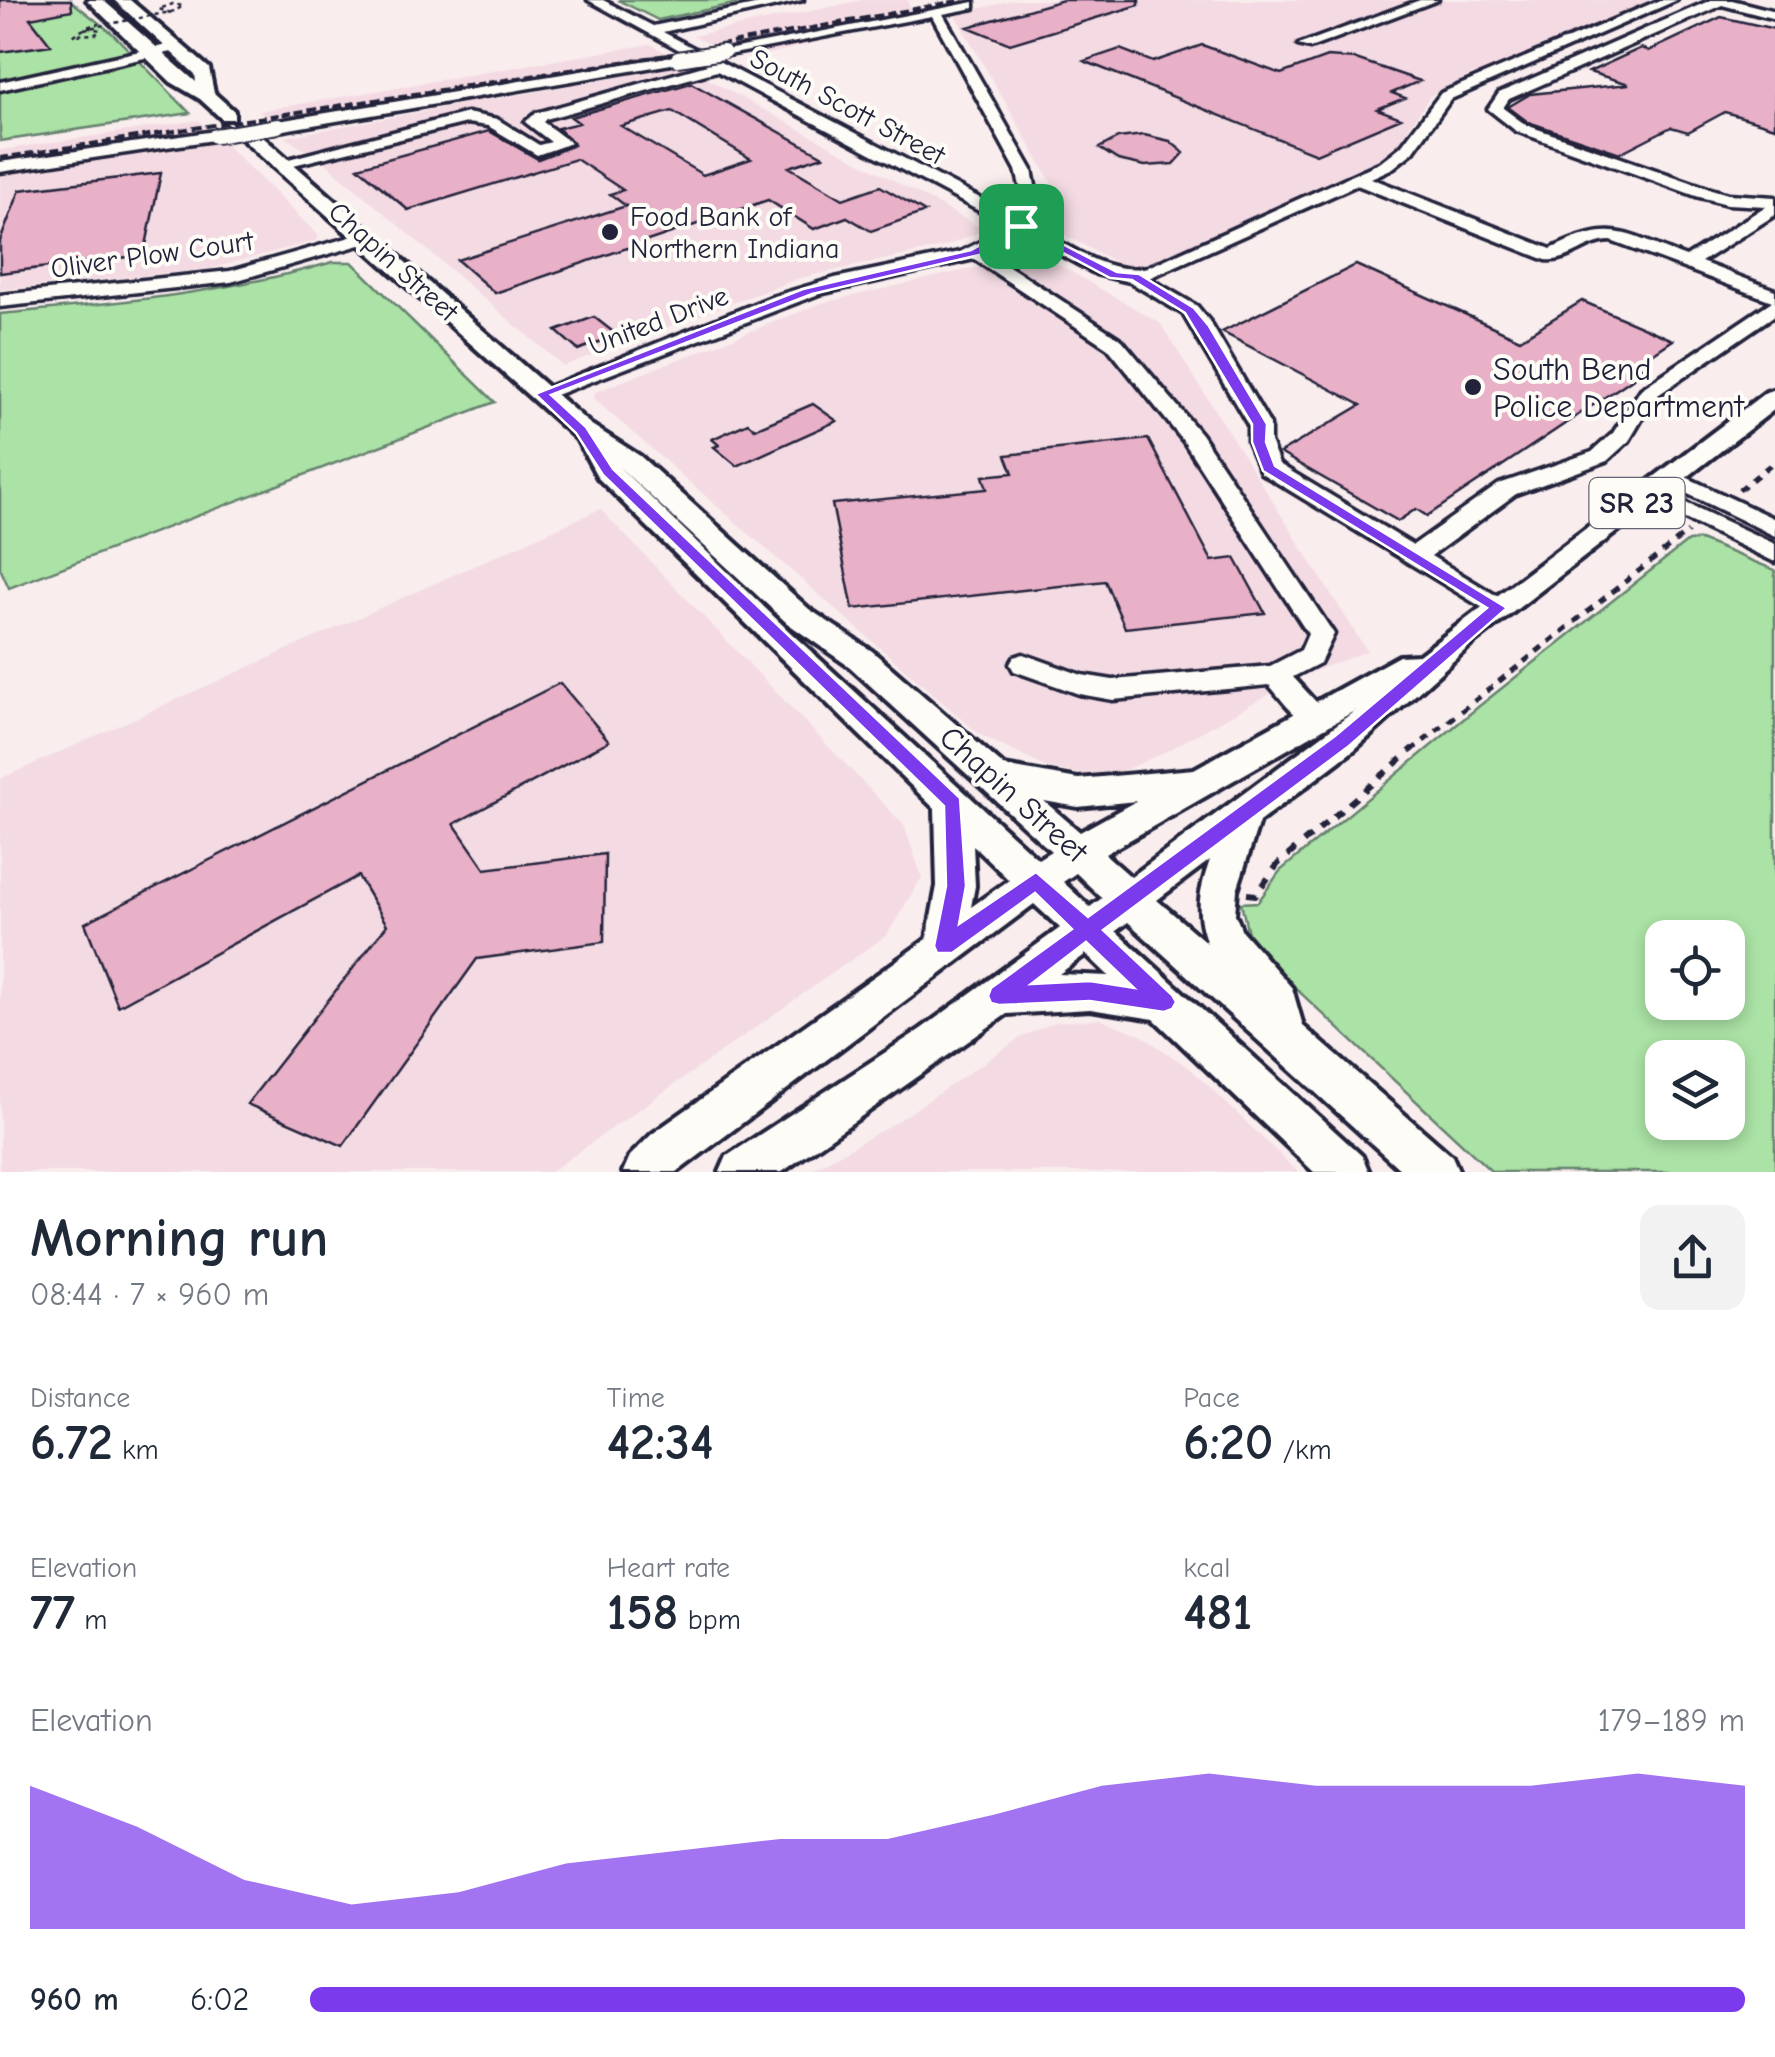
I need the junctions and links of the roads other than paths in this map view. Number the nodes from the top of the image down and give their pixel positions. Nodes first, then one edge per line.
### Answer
1 (94, 0) edge
2 (120, 0) edge
3 (594, 0) edge
4 (796, 0) edge
5 (1400, 0) edge
6 (1432, 0) edge
7 (1670, 0) edge
8 (1719, 0) edge
9 (963, 6) dead end
10 (937, 14) dead end
11 (1775, 15) edge
12 (652, 30) junction
13 (1344, 31) junction
14 (1305, 45) dead end
15 (176, 47) junction
16 (150, 54) junction
17 (722, 59) junction
18 (0, 86) edge
19 (206, 96) junction
20 (228, 115) dead end
21 (250, 135) dead end
22 (280, 163) junction
23 (0, 167) edge
24 (1358, 179) junction
25 (1775, 206) edge
26 (1021, 226) junction
27 (368, 237) junction
28 (975, 252) junction
29 (1688, 263) junction
30 (1135, 277) junction
31 (1775, 296) edge
32 (0, 301) edge
33 (1775, 306) edge
34 (542, 394) junction
35 (1775, 398) edge
36 (619, 467) junction
37 (1660, 485) junction
38 (1775, 528) edge
39 (1775, 554) edge
40 (1414, 558) junction
41 (1498, 608) junction
42 (1461, 636) junction
43 (1023, 664) dead end
44 (1275, 675) junction
45 (1315, 716) junction
46 (996, 778) junction
47 (1200, 781) junction
48 (954, 804) junction
49 (1244, 814) junction
50 (1078, 851) junction
51 (1036, 881) junction
52 (1131, 898) junction
53 (1087, 930) junction
54 (945, 946) junction
55 (999, 996) junction
56 (1164, 1002) junction
57 (1284, 1036) junction
58 (646, 1172) edge
59 (743, 1172) edge
60 (1346, 1172) edge
61 (1436, 1172) edge

1 - 16 main road
2 - 15 main road
3 - 12 street, South Scott Street
4 - 12 street
5 - 13 street
6 - 13 street
7 - 24 street
8 - 11 street
8 - 25 street
9 - 17 street
10 - 26 street
12 - 17 street, South Scott Street
13 - 14 street
15 - 16 street
15 - 19 main road
16 - 18 street
16 - 19 main road
17 - 22 street
17 - 23 street, bridge
17 - 26 street, South Scott Street
19 - 20 main road
21 - 22 main road, Chapin Street
22 - 27 main road, Chapin Street
24 - 29 street
24 - 30 street
25 - 29 street
26 - 28 street, United Drive
26 - 30 street, South Scott Street
27 - 32 street, Oliver Plow Court
27 - 34 main road, Chapin Street
28 - 34 street, United Drive
28 - 44 street
29 - 31 street
30 - 40 street, South Scott Street
33 - 40 street
34 - 36 main road, Chapin Street
35 - 37 main road, SR 23
36 - 46 main road, Chapin Street
36 - 48 main road, Chapin Street
37 - 38 street
37 - 39 street
37 - 41 main road, SR 23
40 - 41 street, South Scott Street
41 - 42 main road, SR 23
42 - 45 main road, SR 23
42 - 49 main road, SR 23
43 - 44 street
44 - 45 street
45 - 47 main road, SR 23
46 - 47 main road
46 - 50 main road, Chapin Street
47 - 50 main road, SR 23
48 - 51 main road, Chapin Street
48 - 54 main road
49 - 52 main road
49 - 57 main road
50 - 51 main road, SR 23
50 - 52 main road, Chapin Street
51 - 53 main road, Chapin Street
51 - 54 main road
52 - 53 main road
52 - 57 main road, Chapin Street
53 - 55 main road
53 - 56 main road, Chapin Street
54 - 58 main road
55 - 56 main road
55 - 59 main road
56 - 60 main road, Chapin Street
57 - 61 main road, Chapin Street

